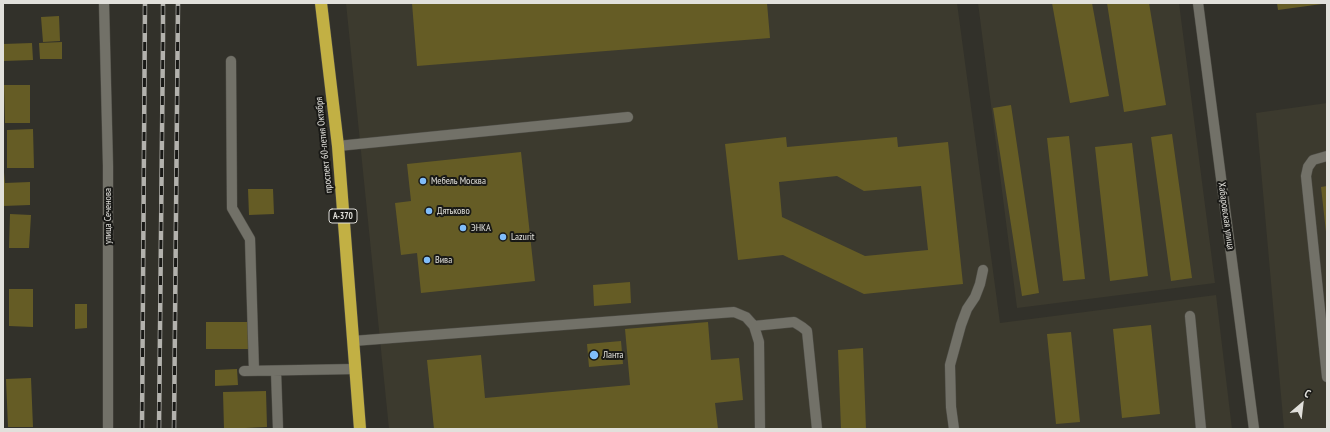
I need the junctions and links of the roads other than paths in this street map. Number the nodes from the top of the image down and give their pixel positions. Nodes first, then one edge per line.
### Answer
1 (104, 3) edge
2 (321, 3) edge
3 (1198, 3) edge
4 (231, 61) dead end
5 (628, 117) dead end
6 (338, 146) junction
7 (1327, 156) edge
8 (983, 270) dead end
9 (1190, 316) dead end
10 (754, 326) junction
11 (353, 341) junction
12 (355, 369) junction
13 (276, 370) junction
14 (244, 371) dead end
15 (254, 371) junction
16 (1327, 377) edge
17 (108, 429) edge
18 (278, 429) edge
19 (360, 429) edge
20 (760, 429) edge
21 (817, 429) edge
22 (954, 429) edge
23 (1201, 429) edge
24 (1254, 429) edge

1 - 17 street, улица Сеченова
2 - 6 highway, проспект 60-летия Октября / А-370
3 - 24 street, Хабаровская улица
4 - 15 street
5 - 6 street
6 - 11 highway, проспект 60-летия Октября / А-370
7 - 16 street
8 - 22 street
9 - 23 street
10 - 11 street
10 - 20 street
10 - 21 street
11 - 12 highway, проспект 60-летия Октября / А-370
12 - 13 street
12 - 19 highway, проспект 60-летия Октября / А-370
13 - 15 street
13 - 18 street
14 - 15 street

